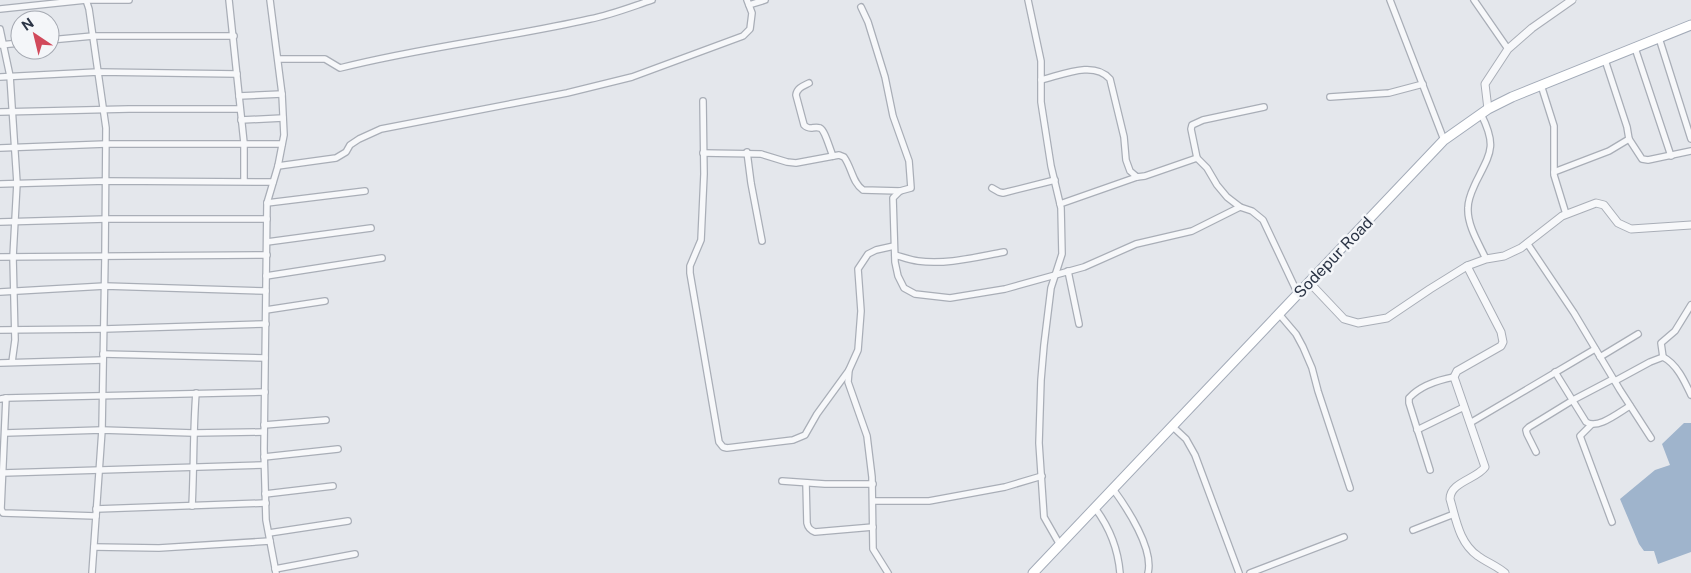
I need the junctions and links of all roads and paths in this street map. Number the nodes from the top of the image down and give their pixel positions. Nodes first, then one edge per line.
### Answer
1 (86, 0) edge
2 (129, 0) edge
3 (229, 0) edge
4 (270, 0) edge
5 (652, 0) edge
6 (765, 0) edge
7 (1028, 0) edge
8 (1390, 0) edge
9 (1474, 0) edge
10 (1572, 0) edge
11 (748, 2) edge
12 (861, 7) dead end
13 (0, 9) edge
14 (1691, 26) edge
15 (0, 29) edge
16 (93, 36) junction
17 (234, 36) junction
18 (1659, 38) junction
19 (60, 39) edge
20 (2, 45) edge
21 (1635, 48) junction
22 (1508, 49) junction
23 (278, 59) junction
24 (1604, 60) junction
25 (98, 72) junction
26 (237, 74) junction
27 (10, 76) junction
28 (0, 77) edge
29 (1041, 80) junction
30 (809, 83) dead end
31 (1423, 84) junction
32 (1541, 85) junction
33 (282, 94) junction
34 (239, 96) junction
35 (1330, 96) dead end
36 (703, 101) dead end
37 (1264, 107) dead end
38 (103, 109) junction
39 (240, 109) junction
40 (12, 111) junction
41 (1485, 111) junction
42 (0, 112) edge
43 (283, 118) junction
44 (241, 120) junction
45 (1628, 139) junction
46 (1691, 139) edge
47 (1444, 140) junction
48 (106, 144) junction
49 (244, 144) junction
50 (282, 144) junction
51 (0, 148) edge
52 (15, 148) junction
53 (1691, 151) edge
54 (747, 152) junction
55 (703, 153) junction
56 (833, 156) junction
57 (1671, 156) junction
58 (1197, 158) junction
59 (278, 166) junction
60 (1554, 172) junction
61 (1137, 177) junction
62 (1055, 180) junction
63 (106, 181) junction
64 (244, 181) junction
65 (273, 182) junction
66 (17, 183) junction
67 (0, 184) edge
68 (992, 188) dead end
69 (365, 191) dead end
70 (900, 191) junction
71 (267, 203) junction
72 (1060, 204) junction
73 (1240, 207) junction
74 (1566, 214) junction
75 (267, 218) junction
76 (106, 219) junction
77 (16, 221) junction
78 (0, 222) edge
79 (1691, 224) edge
80 (371, 228) dead end
81 (762, 241) dead end
82 (267, 242) junction
83 (1527, 243) junction
84 (894, 246) junction
85 (1004, 252) dead end
86 (267, 255) junction
87 (895, 255) junction
88 (0, 257) edge
89 (13, 257) junction
90 (105, 257) junction
91 (382, 258) dead end
92 (1486, 259) junction
93 (1467, 266) junction
94 (1068, 271) junction
95 (1057, 274) junction
96 (266, 276) junction
97 (1309, 282) junction
98 (105, 286) junction
99 (0, 292) edge
100 (13, 292) junction
101 (266, 292) junction
102 (1298, 294) junction
103 (325, 301) dead end
104 (1691, 306) edge
105 (266, 310) junction
106 (1279, 314) junction
107 (266, 324) junction
108 (1079, 324) dead end
109 (14, 329) junction
110 (104, 329) junction
111 (0, 330) edge
112 (1638, 334) dead end
113 (1595, 349) junction
114 (103, 357) junction
115 (1600, 357) junction
116 (1663, 357) junction
117 (265, 358) junction
118 (12, 362) junction
119 (0, 363) edge
120 (849, 370) junction
121 (1555, 372) junction
122 (1454, 377) junction
123 (1614, 380) junction
124 (265, 392) junction
125 (196, 394) junction
126 (102, 395) junction
127 (1691, 395) edge
128 (3, 398) edge
129 (1573, 400) junction
130 (1630, 406) junction
131 (1464, 407) junction
132 (326, 420) dead end
133 (1470, 423) junction
134 (264, 425) junction
135 (1591, 425) junction
136 (1172, 426) junction
137 (102, 430) junction
138 (1417, 430) junction
139 (5, 432) junction
140 (264, 432) junction
141 (193, 433) junction
142 (1651, 438) dead end
143 (338, 449) dead end
144 (1536, 452) dead end
145 (264, 457) junction
146 (264, 465) junction
147 (194, 466) junction
148 (99, 470) junction
149 (1430, 470) dead end
150 (4, 473) junction
151 (1042, 476) junction
152 (782, 481) dead end
153 (806, 483) junction
154 (872, 484) junction
155 (334, 486) dead end
156 (1350, 488) dead end
157 (1113, 489) junction
158 (265, 494) junction
159 (872, 502) junction
160 (266, 504) junction
161 (192, 506) junction
162 (1095, 508) junction
163 (96, 513) junction
164 (1454, 514) junction
165 (348, 521) dead end
166 (1612, 522) dead end
167 (873, 527) junction
168 (1413, 530) dead end
169 (268, 533) junction
170 (1344, 537) dead end
171 (270, 541) junction
172 (1060, 545) junction
173 (94, 547) junction
174 (355, 554) dead end
175 (275, 571) edge
176 (92, 573) edge
177 (888, 573) edge
178 (1033, 573) edge
179 (1120, 573) edge
180 (1148, 573) edge
181 (1238, 573) edge
182 (1250, 573) edge
183 (1505, 573) edge

1 - 2 street
1 - 13 street
1 - 16 street
3 - 17 street
4 - 23 street
5 - 23 street
6 - 11 street
7 - 29 street
8 - 31 street
9 - 22 street
10 - 22 street
11 - 59 street
12 - 70 street
14 - 18 main road, Sodepur Road
15 - 20 street
16 - 17 street
16 - 19 street
16 - 25 street
17 - 26 street
18 - 21 main road, Sodepur Road
18 - 46 street
20 - 27 street
21 - 24 main road, Sodepur Road
21 - 57 street
22 - 41 street
23 - 33 street
24 - 32 main road, Sodepur Road
24 - 45 street
25 - 26 street
25 - 27 street
25 - 38 street
26 - 34 street
27 - 28 street
27 - 40 street
29 - 61 street
29 - 62 street
30 - 56 street
31 - 35 street
31 - 47 street
32 - 41 main road, Sodepur Road
32 - 60 street
33 - 34 street
33 - 43 street
34 - 39 street
36 - 55 street
37 - 58 street
38 - 39 street
38 - 40 street
38 - 48 street
39 - 44 street
40 - 42 street
40 - 52 street
41 - 47 main road, Sodepur Road
41 - 92 street
43 - 44 street
43 - 50 street
44 - 49 street
45 - 57 street
45 - 60 street
47 - 97 main road, Sodepur Road
48 - 49 street
48 - 52 street
48 - 63 street
49 - 50 street
49 - 64 street
50 - 59 street
51 - 52 street
52 - 66 street
53 - 57 street
54 - 55 street
54 - 56 street
54 - 81 street
55 - 120 street
56 - 70 street
58 - 61 street
58 - 73 street
59 - 65 street
60 - 74 street
61 - 72 street
62 - 68 street
62 - 72 street
63 - 64 street
63 - 66 street
63 - 76 street
64 - 65 street
65 - 71 street
66 - 67 street
66 - 77 street
69 - 71 street
70 - 84 street
71 - 75 street
72 - 95 street
73 - 94 street
73 - 102 street
74 - 79 street
74 - 83 street
75 - 76 street
75 - 82 street
76 - 77 street
76 - 90 street
77 - 78 street
77 - 89 street
80 - 82 street
82 - 86 street
83 - 92 street
83 - 113 street
84 - 87 street
84 - 120 street
85 - 87 street
86 - 90 street
86 - 96 street
87 - 95 street
88 - 89 street
89 - 90 street
89 - 100 street
90 - 98 street
91 - 96 street
92 - 93 street
93 - 97 street
93 - 122 street
94 - 95 street
94 - 108 street
95 - 151 street
96 - 101 street
97 - 102 main road, Sodepur Road
98 - 100 street
98 - 101 street
98 - 110 street
99 - 100 street
100 - 109 street
101 - 105 street
102 - 106 main road, Sodepur Road
103 - 105 street
104 - 116 street
105 - 107 street
106 - 136 main road, Sodepur Road
106 - 156 street
107 - 110 street
107 - 117 street
109 - 110 street
109 - 111 street
109 - 118 street
110 - 114 street
112 - 115 street
113 - 115 street
113 - 121 street
114 - 117 street
114 - 118 street
114 - 126 street
115 - 123 street
116 - 123 street
116 - 127 street
117 - 124 street
118 - 119 street
120 - 154 street
121 - 129 street
121 - 133 street
122 - 131 street
122 - 138 street
123 - 129 street
123 - 130 street
124 - 125 street
124 - 134 street
125 - 126 street
125 - 141 street
126 - 128 street
126 - 137 street
128 - 139 street
129 - 135 street
129 - 144 street
130 - 135 street
130 - 142 street
131 - 133 street
131 - 138 street
132 - 134 street
133 - 164 street
134 - 140 street
135 - 166 street
136 - 157 main road, Sodepur Road
136 - 181 street
137 - 139 street
137 - 141 street
137 - 148 street
138 - 149 street
139 - 150 street
140 - 141 street
140 - 145 street
141 - 147 street
143 - 145 street
145 - 146 street
146 - 147 street
146 - 158 street
147 - 148 street
147 - 161 street
148 - 150 street
148 - 163 street
150 - 163 street
151 - 159 street
151 - 172 street
152 - 153 street
153 - 154 street
153 - 167 street
154 - 159 street
155 - 158 street
157 - 162 main road, Sodepur Road
157 - 180 street
158 - 160 street
159 - 167 street
160 - 161 street
160 - 169 street
161 - 163 street
162 - 172 main road, Sodepur Road
162 - 179 street
163 - 173 street
164 - 168 street
164 - 183 street
165 - 169 street
167 - 177 street
169 - 171 street
170 - 182 street
171 - 173 street
171 - 175 street
172 - 178 main road, Sodepur Road
173 - 176 street
174 - 175 street

